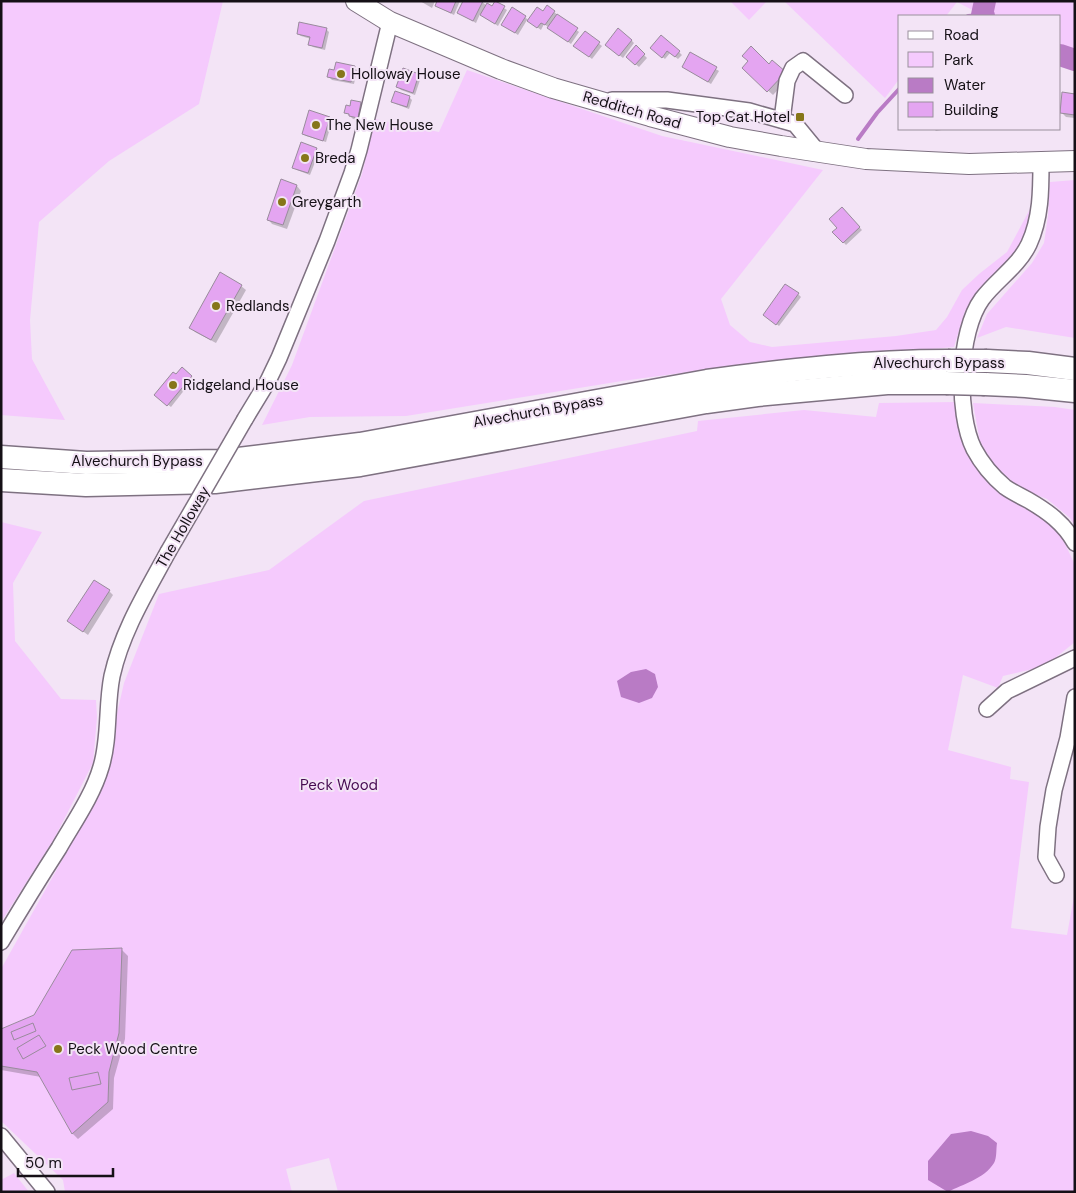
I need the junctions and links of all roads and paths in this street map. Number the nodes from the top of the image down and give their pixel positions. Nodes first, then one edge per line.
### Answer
1 (356, 1) edge
2 (390, 22) junction
3 (846, 95) dead end
4 (598, 100) junction
5 (782, 120) junction
6 (818, 152) junction
7 (1075, 160) edge
8 (1041, 162) junction
9 (1075, 369) edge
10 (1075, 391) edge
11 (1, 457) edge
12 (1, 480) edge
13 (1075, 543) edge
14 (1075, 658) edge
15 (1074, 702) edge
16 (987, 708) dead end
17 (1056, 875) dead end
18 (1, 942) edge
19 (1, 1136) edge
20 (47, 1192) edge

1 - 2 main road, Redditch Road
2 - 4 main road, Redditch Road
2 - 18 street, The Holloway, bridge
3 - 5 street
4 - 5 street
4 - 6 main road, Redditch Road
5 - 6 street
6 - 8 main road, Redditch Road
7 - 8 main road, Redditch Road
8 - 13 street
9 - 11 highway, Alvechurch Bypass, bridge
10 - 12 highway, Alvechurch Bypass, bridge
14 - 16 street
15 - 17 street
19 - 20 street

